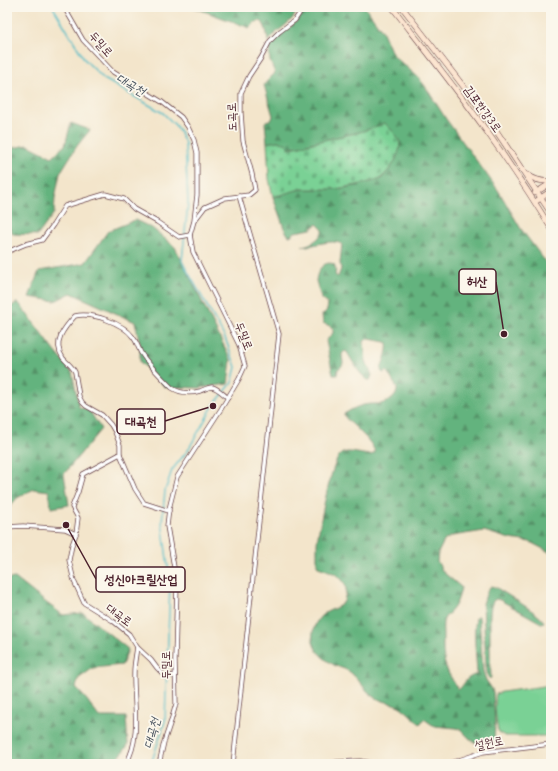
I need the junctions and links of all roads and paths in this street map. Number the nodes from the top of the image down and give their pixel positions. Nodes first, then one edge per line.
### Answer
1 (64, 7) edge
2 (300, 7) edge
3 (392, 7) edge
4 (402, 7) edge
5 (525, 173) junction
6 (551, 182) edge
7 (551, 191) edge
8 (537, 192) junction
9 (239, 196) junction
10 (530, 196) junction
11 (541, 198) junction
12 (534, 202) junction
13 (551, 213) edge
14 (194, 221) junction
15 (551, 228) edge
16 (189, 235) junction
17 (7, 252) edge
18 (227, 397) junction
19 (120, 454) junction
20 (168, 511) junction
21 (7, 527) edge
22 (76, 534) junction
23 (137, 647) junction
24 (175, 676) junction
25 (551, 744) edge
26 (126, 764) edge
27 (159, 764) edge
28 (233, 764) edge
29 (326, 764) edge
30 (379, 764) edge
31 (431, 764) edge

1 - 14 street, 두밀로
2 - 9 street, 도곡로
3 - 10 street, 김포한강3로
4 - 5 street, 김포한강3로
5 - 6 street
5 - 8 street, 김포한강3로
6 - 8 street
7 - 11 street
8 - 10 street
8 - 11 street, 김포한강3로
9 - 14 street
9 - 28 street
10 - 12 street, 김포한강3로
11 - 12 street
11 - 13 street, 김포한강3로
12 - 15 street, 김포한강3로
14 - 16 street, 두밀로
16 - 17 street
16 - 18 street, 두밀로
18 - 19 street
18 - 20 street, 두밀로
19 - 20 street
19 - 22 street, 대곡로
20 - 24 street, 두밀로
21 - 22 street
22 - 23 street, 대곡로
23 - 24 street, 대곡로
23 - 26 street
24 - 27 street, 두밀로
25 - 31 street, 설원로
29 - 30 street

